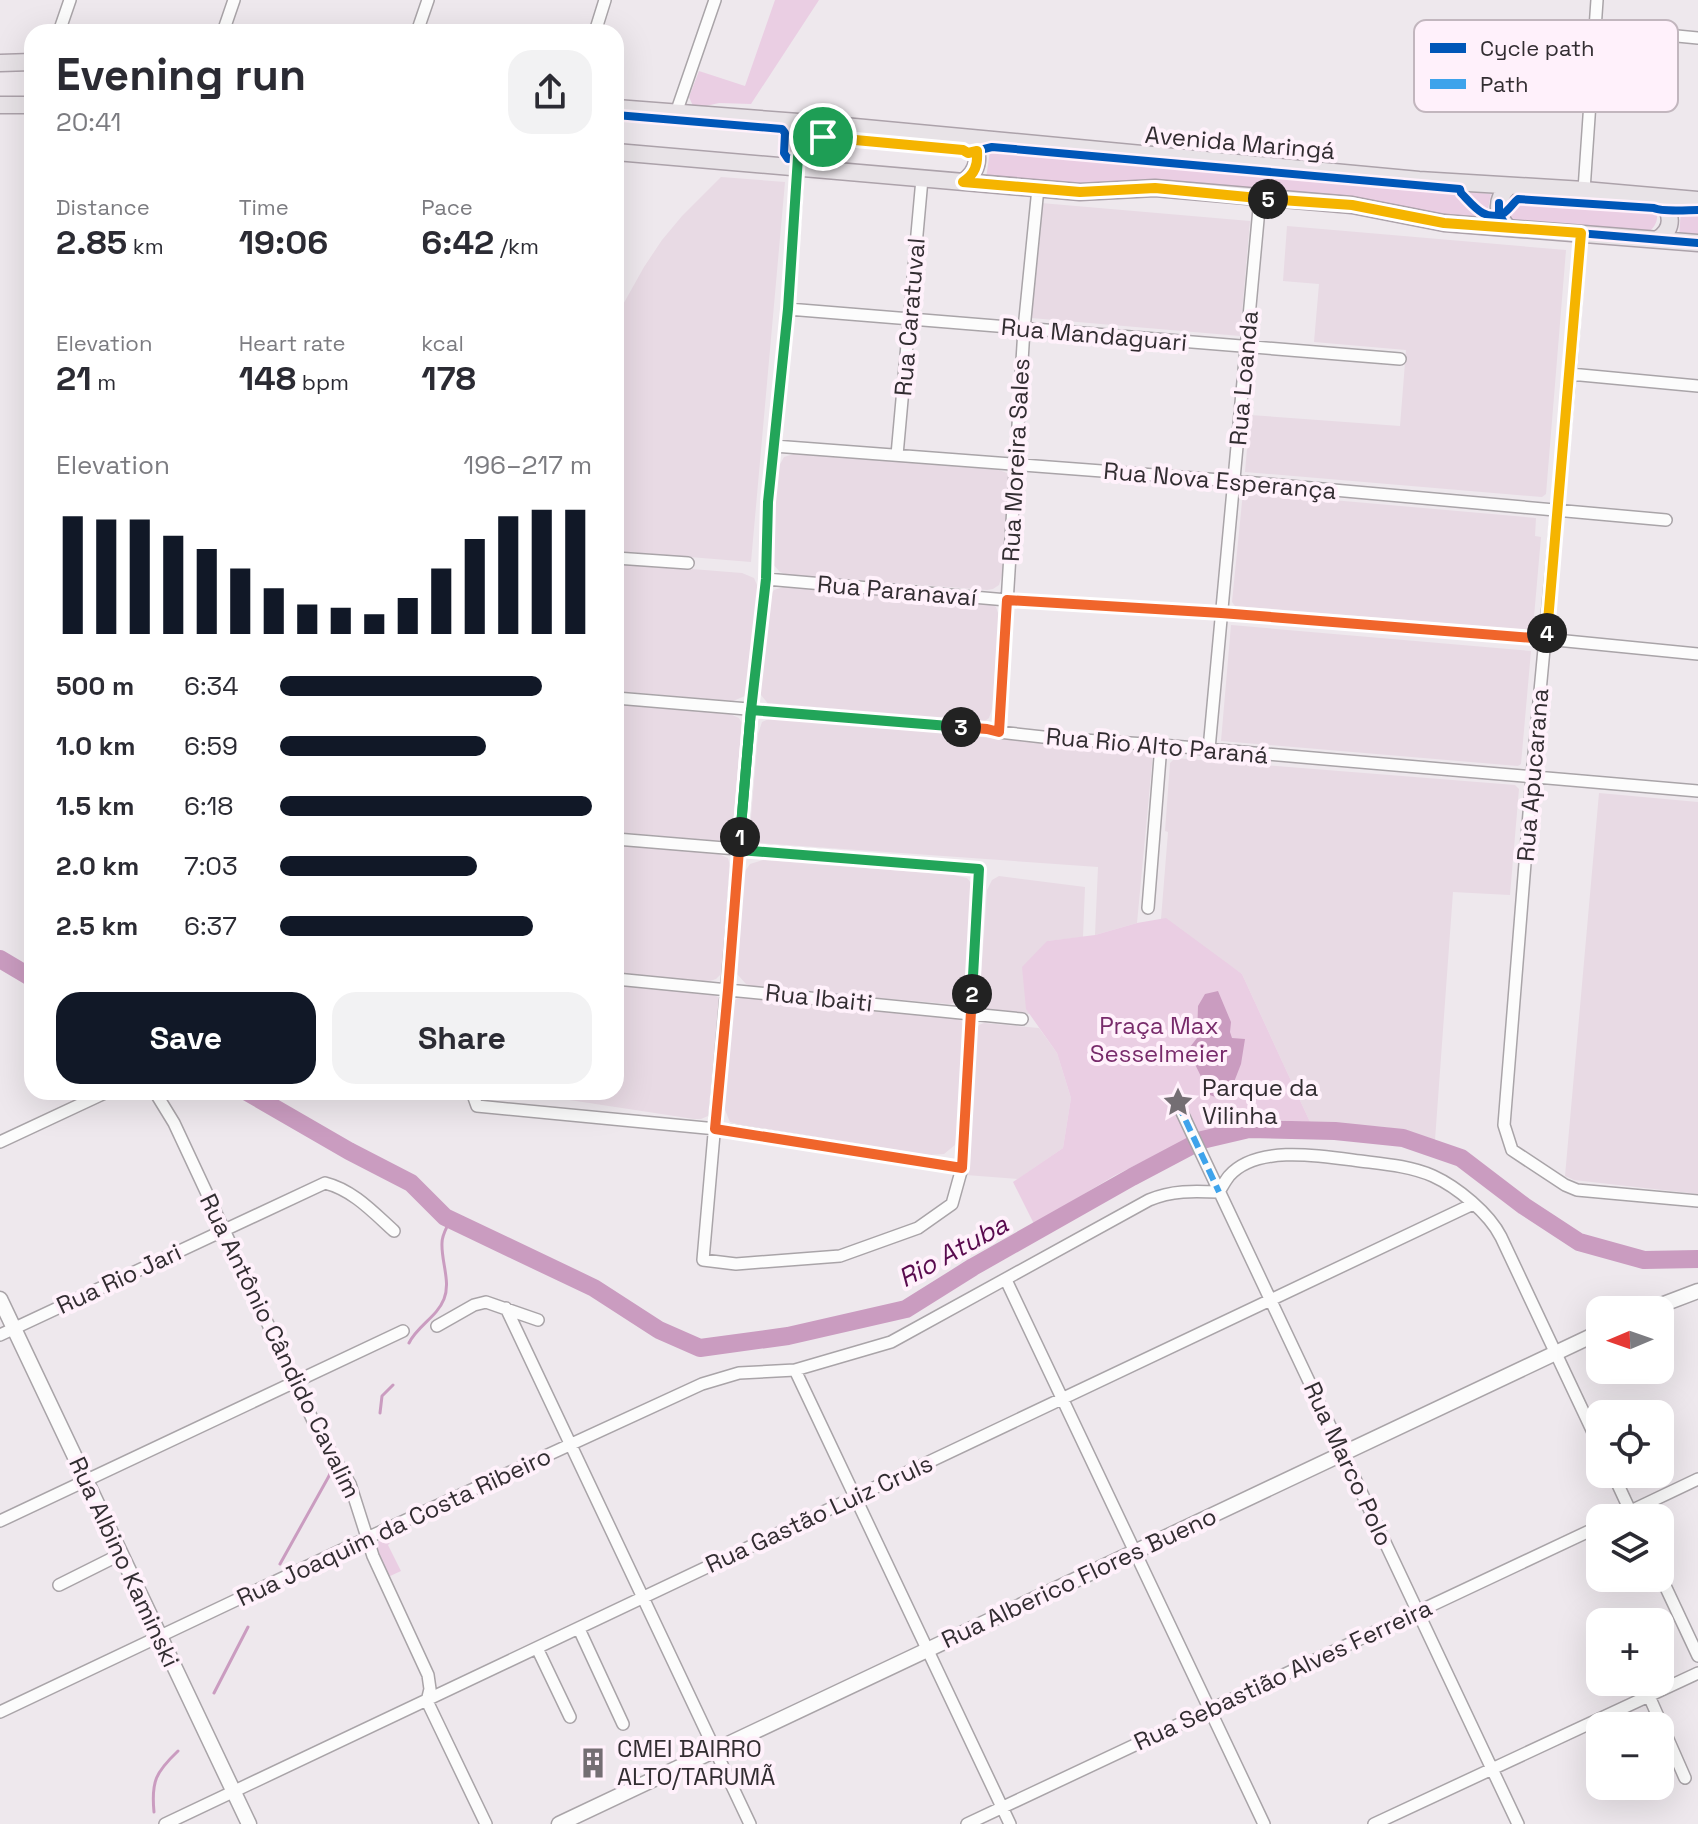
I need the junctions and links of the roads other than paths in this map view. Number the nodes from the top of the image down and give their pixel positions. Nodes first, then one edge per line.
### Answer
1 (70, 0) edge
2 (234, 0) edge
3 (428, 0) edge
4 (605, 0) edge
5 (715, 0) edge
6 (1597, 0) edge
7 (1596, 20) edge
8 (62, 24) edge
9 (226, 24) edge
10 (420, 24) edge
11 (598, 24) edge
12 (1678, 36) edge
13 (1698, 38) edge
14 (24, 62) edge
15 (0, 63) edge
16 (0, 105) edge
17 (24, 105) edge
18 (624, 109) edge
19 (1589, 112) edge
20 (676, 113) junction
21 (812, 123) junction
22 (969, 138) junction
23 (624, 153) edge
24 (798, 168) junction
25 (922, 179) junction
26 (963, 182) junction
27 (1508, 187) junction
28 (1038, 188) junction
29 (1584, 190) junction
30 (1260, 198) junction
31 (1662, 198) junction
32 (1698, 200) edge
33 (1507, 227) junction
34 (1581, 233) junction
35 (1658, 239) junction
36 (1698, 243) edge
37 (788, 309) junction
38 (909, 320) junction
39 (1024, 329) junction
40 (1248, 348) junction
41 (1400, 359) dead end
42 (1570, 374) junction
43 (1698, 386) edge
44 (774, 446) junction
45 (897, 455) junction
46 (1015, 464) junction
47 (1234, 481) junction
48 (1558, 510) junction
49 (1666, 520) dead end
50 (624, 559) edge
51 (688, 563) dead end
52 (766, 579) junction
53 (1007, 600) junction
54 (1221, 613) junction
55 (1546, 639) junction
56 (1698, 654) edge
57 (624, 699) edge
58 (751, 710) junction
59 (999, 732) junction
60 (1161, 745) junction
61 (1209, 749) junction
62 (1532, 776) junction
63 (1698, 791) edge
64 (624, 840) edge
65 (739, 850) junction
66 (1148, 908) dead end
67 (624, 980) edge
68 (728, 990) junction
69 (971, 1014) junction
70 (1022, 1019) dead end
71 (90, 1100) edge
72 (160, 1100) edge
73 (475, 1100) edge
74 (1178, 1104) dead end
75 (715, 1129) junction
76 (0, 1142) edge
77 (962, 1168) junction
78 (1219, 1192) junction
79 (1698, 1201) edge
80 (1473, 1204) junction
81 (224, 1230) junction
82 (394, 1231) dead end
83 (1006, 1280) junction
84 (1698, 1291) edge
85 (0, 1299) edge
86 (1270, 1300) junction
87 (1674, 1300) edge
88 (506, 1308) junction
89 (538, 1320) dead end
90 (437, 1326) dead end
91 (403, 1331) dead end
92 (7, 1332) edge
93 (1586, 1339) edge
94 (1556, 1353) junction
95 (795, 1370) junction
96 (295, 1382) junction
97 (1062, 1399) junction
98 (1586, 1417) edge
99 (571, 1445) junction
100 (1343, 1454) junction
101 (1698, 1479) edge
102 (86, 1481) junction
103 (855, 1497) junction
104 (1652, 1504) edge
105 (0, 1521) edge
106 (1586, 1533) edge
107 (367, 1538) junction
108 (1135, 1552) junction
109 (121, 1554) junction
110 (59, 1585) dead end
111 (1668, 1592) edge
112 (643, 1598) junction
113 (1417, 1612) junction
114 (579, 1629) junction
115 (160, 1637) junction
116 (537, 1648) junction
117 (928, 1650) junction
118 (1698, 1656) edge
119 (1698, 1673) edge
120 (1674, 1684) edge
121 (1649, 1696) joint
122 (427, 1701) junction
123 (1209, 1710) junction
124 (0, 1712) edge
125 (570, 1717) dead end
126 (623, 1724) dead end
127 (715, 1750) junction
128 (1492, 1769) junction
129 (1685, 1778) dead end
130 (233, 1792) junction
131 (1002, 1807) junction
132 (165, 1824) edge
133 (249, 1824) edge
134 (486, 1824) edge
135 (559, 1824) edge
136 (750, 1824) edge
137 (967, 1824) edge
138 (1010, 1824) edge
139 (1264, 1824) edge
140 (1374, 1824) edge
141 (1518, 1824) edge

1 - 8 street
2 - 9 street
3 - 10 street
4 - 11 street
5 - 20 street
6 - 7 street
12 - 13 street
14 - 15 main road
16 - 17 main road
18 - 20 main road, Avenida Maringá
19 - 29 street
20 - 21 main road, Avenida Maringá
21 - 22 main road, Avenida Maringá
21 - 24 main road
22 - 26 main road
22 - 27 main road, Avenida Maringá
23 - 24 main road
24 - 25 main road
24 - 37 street
25 - 26 main road
25 - 38 street, Rua Caratuval
26 - 28 main road
27 - 29 main road, Avenida Maringá
27 - 33 main road
28 - 30 main road
28 - 39 street, Rua Moreira Sales
29 - 31 main road, Avenida Maringá
30 - 33 main road
30 - 40 street, Rua Loanda
31 - 32 main road, Avenida Maringá
31 - 35 main road
33 - 34 main road
34 - 35 main road
34 - 42 street, Rua Apucarana
35 - 36 main road
37 - 38 street, Rua Mandaguari
37 - 44 street
38 - 39 street, Rua Mandaguari
38 - 45 street, Rua Caratuval
39 - 40 street, Rua Mandaguari
39 - 46 street, Rua Moreira Sales
40 - 41 street, Rua Mandaguari
40 - 47 street, Rua Loanda
42 - 43 street
42 - 48 street, Rua Apucarana
44 - 45 street, Rua Nova Esperança
44 - 52 street
45 - 46 street, Rua Nova Esperança
46 - 47 street, Rua Nova Esperança
46 - 53 street, Rua Moreira Sales
47 - 48 street, Rua Nova Esperança
47 - 54 street, Rua Loanda
48 - 49 street, Rua Nova Esperança
48 - 55 street, Rua Apucarana
50 - 51 street
52 - 53 street, Rua Paranavaí
52 - 58 street
53 - 54 street, Rua Paranavaí
53 - 59 street, Rua Moreira Sales
54 - 55 street, Rua Paranavaí
54 - 61 street, Rua Loanda
55 - 56 street, Rua Paranavaí
55 - 62 street, Rua Apucarana
57 - 58 street, Rua Rio Alto Paraná
58 - 59 street, Rua Rio Alto Paraná
58 - 65 street
59 - 60 street, Rua Rio Alto Paraná
60 - 61 street, Rua Rio Alto Paraná
60 - 66 street
61 - 62 street, Rua Rio Alto Paraná
62 - 63 street, Rua Rio Alto Paraná
62 - 79 street, Rua Apucarana
64 - 65 street
65 - 68 street
65 - 69 street
67 - 68 street, Rua Ibaiti
68 - 69 street, Rua Ibaiti
68 - 75 street
69 - 70 street, Rua Ibaiti
69 - 77 street
71 - 76 street
72 - 81 street, Rua Antônio Cândido Cavalim
73 - 75 street
74 - 78 street, Rua Marco Polo
75 - 77 street
75 - 77 street
78 - 80 street
78 - 83 street, Rua Joaquim da Costa Ribeiro
78 - 86 street, Rua Marco Polo
80 - 86 street, Rua Gastão Luiz Cruls
80 - 94 street
81 - 82 street, Rua Rio Jari
81 - 92 street, Rua Rio Jari
81 - 96 street, Rua Antônio Cândido Cavalim
83 - 95 street, Rua Joaquim da Costa Ribeiro
83 - 97 street
84 - 87 street
85 - 92 street, Rua Albino Kaminski
86 - 97 street, Rua Gastão Luiz Cruls
86 - 100 street, Rua Marco Polo
88 - 89 street
88 - 90 street
88 - 99 street
91 - 96 street
92 - 102 street, Rua Albino Kaminski
93 - 94 street, Rua Alberico Flores Bueno
94 - 98 street
94 - 100 street, Rua Alberico Flores Bueno
95 - 99 street, Rua Joaquim da Costa Ribeiro
95 - 103 street
96 - 102 street
96 - 107 street, Rua Antônio Cândido Cavalim
97 - 103 street, Rua Gastão Luiz Cruls
97 - 108 street
99 - 107 street, Rua Joaquim da Costa Ribeiro
99 - 112 street
100 - 108 street, Rua Alberico Flores Bueno
100 - 113 street, Rua Marco Polo
101 - 104 street
102 - 105 street
102 - 109 street, Rua Albino Kaminski
103 - 112 street, Rua Gastão Luiz Cruls
103 - 117 street
106 - 113 street, Rua Sebastião Alves Ferreira
107 - 115 street, Rua Joaquim da Costa Ribeiro
107 - 122 street, Rua Antônio Cândido Cavalim
108 - 117 street, Rua Alberico Flores Bueno
108 - 123 street
109 - 110 street
109 - 115 street, Rua Albino Kaminski
111 - 118 street
112 - 114 street, Rua Gastão Luiz Cruls
112 - 127 street
113 - 123 street, Rua Sebastião Alves Ferreira
113 - 128 street, Rua Marco Polo
114 - 116 street, Rua Gastão Luiz Cruls
114 - 126 street
115 - 124 street, Rua Joaquim da Costa Ribeiro
115 - 130 street, Rua Albino Kaminski
116 - 122 street, Rua Gastão Luiz Cruls
116 - 125 street
117 - 127 street, Rua Alberico Flores Bueno
117 - 131 street
119 - 120 street
121 - 128 street
121 - 129 street
122 - 130 street, Rua Gastão Luiz Cruls
122 - 134 street, Rua Antônio Cândido Cavalim
123 - 131 street, Rua Sebastião Alves Ferreira
123 - 139 street
127 - 135 street, Rua Alberico Flores Bueno
127 - 136 street
128 - 140 street
128 - 141 street, Rua Marco Polo
130 - 132 street, Rua Gastão Luiz Cruls
130 - 133 street, Rua Albino Kaminski
131 - 137 street, Rua Sebastião Alves Ferreira
131 - 138 street

